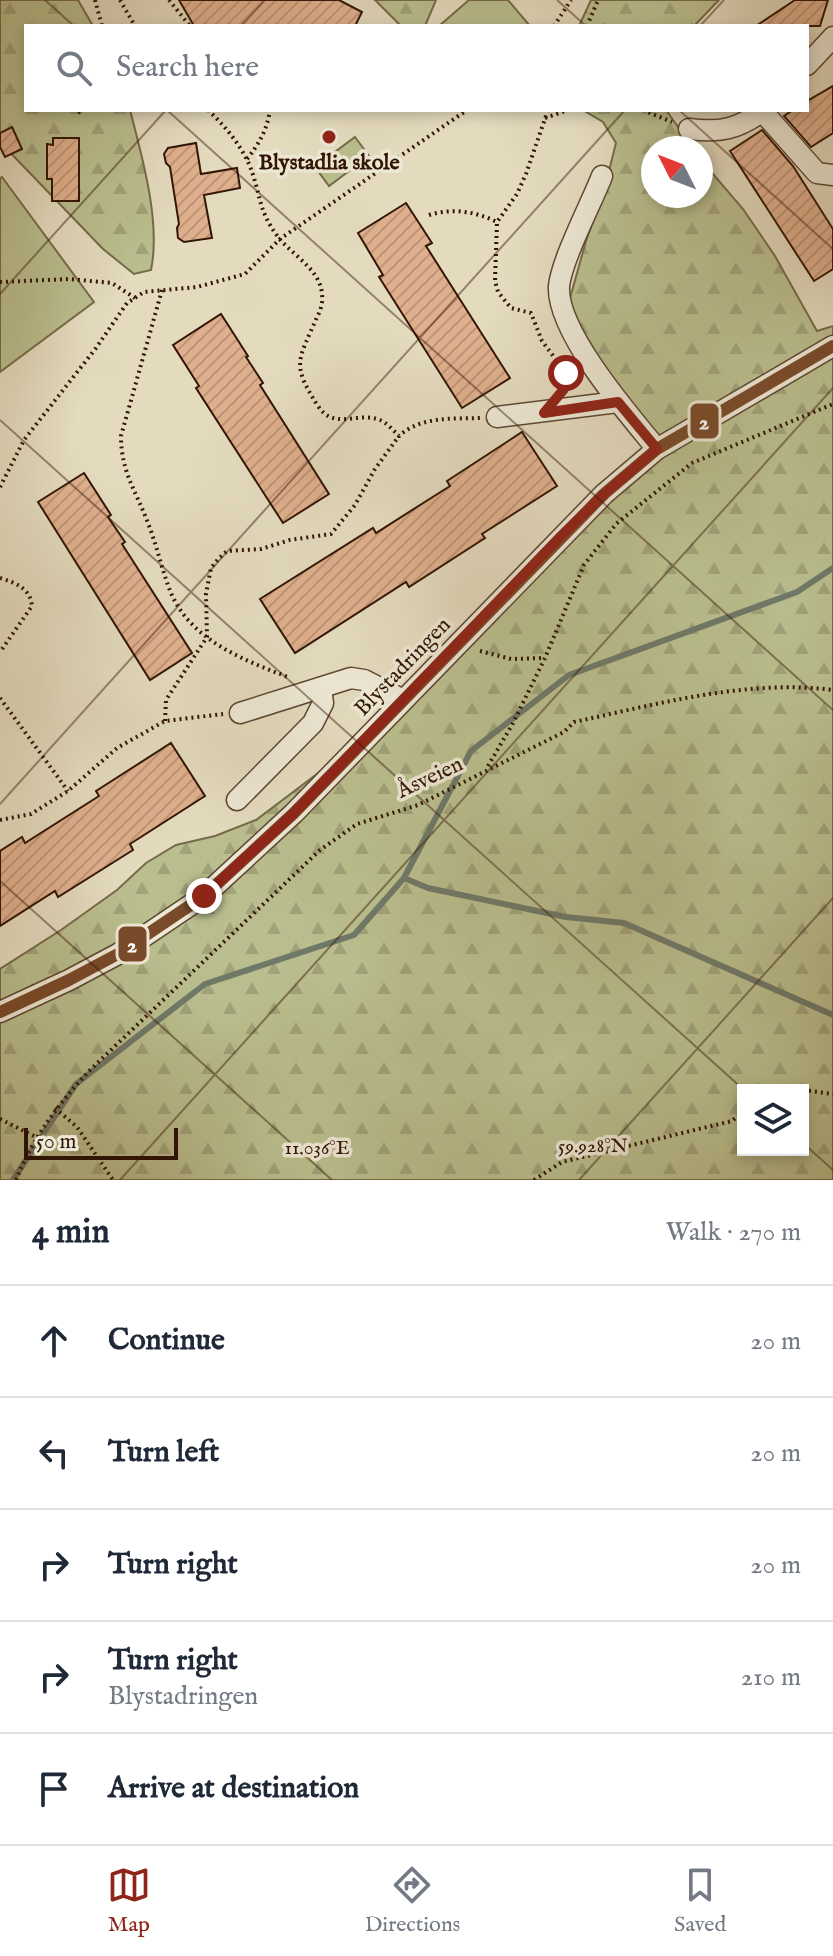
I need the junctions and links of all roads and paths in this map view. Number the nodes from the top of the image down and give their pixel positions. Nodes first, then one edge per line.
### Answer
1 (95, 0) edge
2 (120, 0) edge
3 (169, 0) edge
4 (571, 0) edge
5 (598, 0) edge
6 (101, 24) edge
7 (134, 24) edge
8 (188, 24) edge
9 (555, 24) edge
10 (588, 24) edge
11 (833, 37) edge
12 (809, 63) edge
13 (210, 112) edge
14 (269, 112) edge
15 (464, 112) edge
16 (547, 112) edge
17 (562, 112) edge
18 (648, 112) edge
19 (761, 112) edge
20 (764, 112) edge
21 (545, 118) junction
22 (689, 129) joint
23 (247, 159) junction
24 (833, 175) edge
25 (602, 176) dead end
26 (429, 215) dead end
27 (497, 222) junction
28 (280, 239) junction
29 (0, 282) edge
30 (162, 290) junction
31 (135, 298) junction
32 (833, 346) edge
33 (618, 402) junction
34 (833, 404) edge
35 (544, 413) junction
36 (497, 417) joint
37 (399, 436) junction
38 (657, 449) junction
39 (0, 487) edge
40 (0, 578) edge
41 (207, 637) junction
42 (458, 645) junction
43 (0, 652) edge
44 (545, 658) junction
45 (321, 689) junction
46 (833, 690) edge
47 (0, 698) edge
48 (403, 700) junction
49 (240, 713) joint
50 (165, 721) junction
51 (487, 769) junction
52 (68, 791) junction
53 (237, 800) dead end
54 (0, 820) edge
55 (0, 1012) edge
56 (809, 1091) edge
57 (833, 1094) edge
58 (55, 1108) junction
59 (737, 1116) edge
60 (0, 1119) edge
61 (36, 1137) junction
62 (16, 1180) edge
63 (113, 1180) edge
64 (534, 1180) edge

1 - 6 path
2 - 7 path
3 - 8 path
4 - 9 path
5 - 10 path
11 - 12 street
13 - 23 path
14 - 23 path
15 - 28 path
16 - 21 path
17 - 21 path
18 - 22 path
19 - 22 street
20 - 24 street
21 - 27 path
23 - 28 path
25 - 33 street
26 - 27 path
27 - 35 path
28 - 30 path
28 - 37 path
29 - 31 path
30 - 31 path
30 - 41 path
31 - 39 path
32 - 38 street, Blystadringen
33 - 35 street
33 - 38 street
34 - 44 path, Åsveien
35 - 36 street
36 - 37 path
37 - 41 path
38 - 42 street, Blystadringen
40 - 43 path
41 - 45 path
41 - 50 path
42 - 44 path
42 - 48 street, Blystadringen
44 - 51 path, Åsveien
45 - 48 street
45 - 49 street
45 - 53 street
46 - 51 path
47 - 52 path
48 - 55 street, Blystadringen
49 - 50 path
50 - 52 path
51 - 58 path, Åsveien
52 - 54 path
56 - 57 path
58 - 61 path, Åsveien
58 - 63 path
59 - 64 path
60 - 61 path
61 - 62 path, Åsveien

